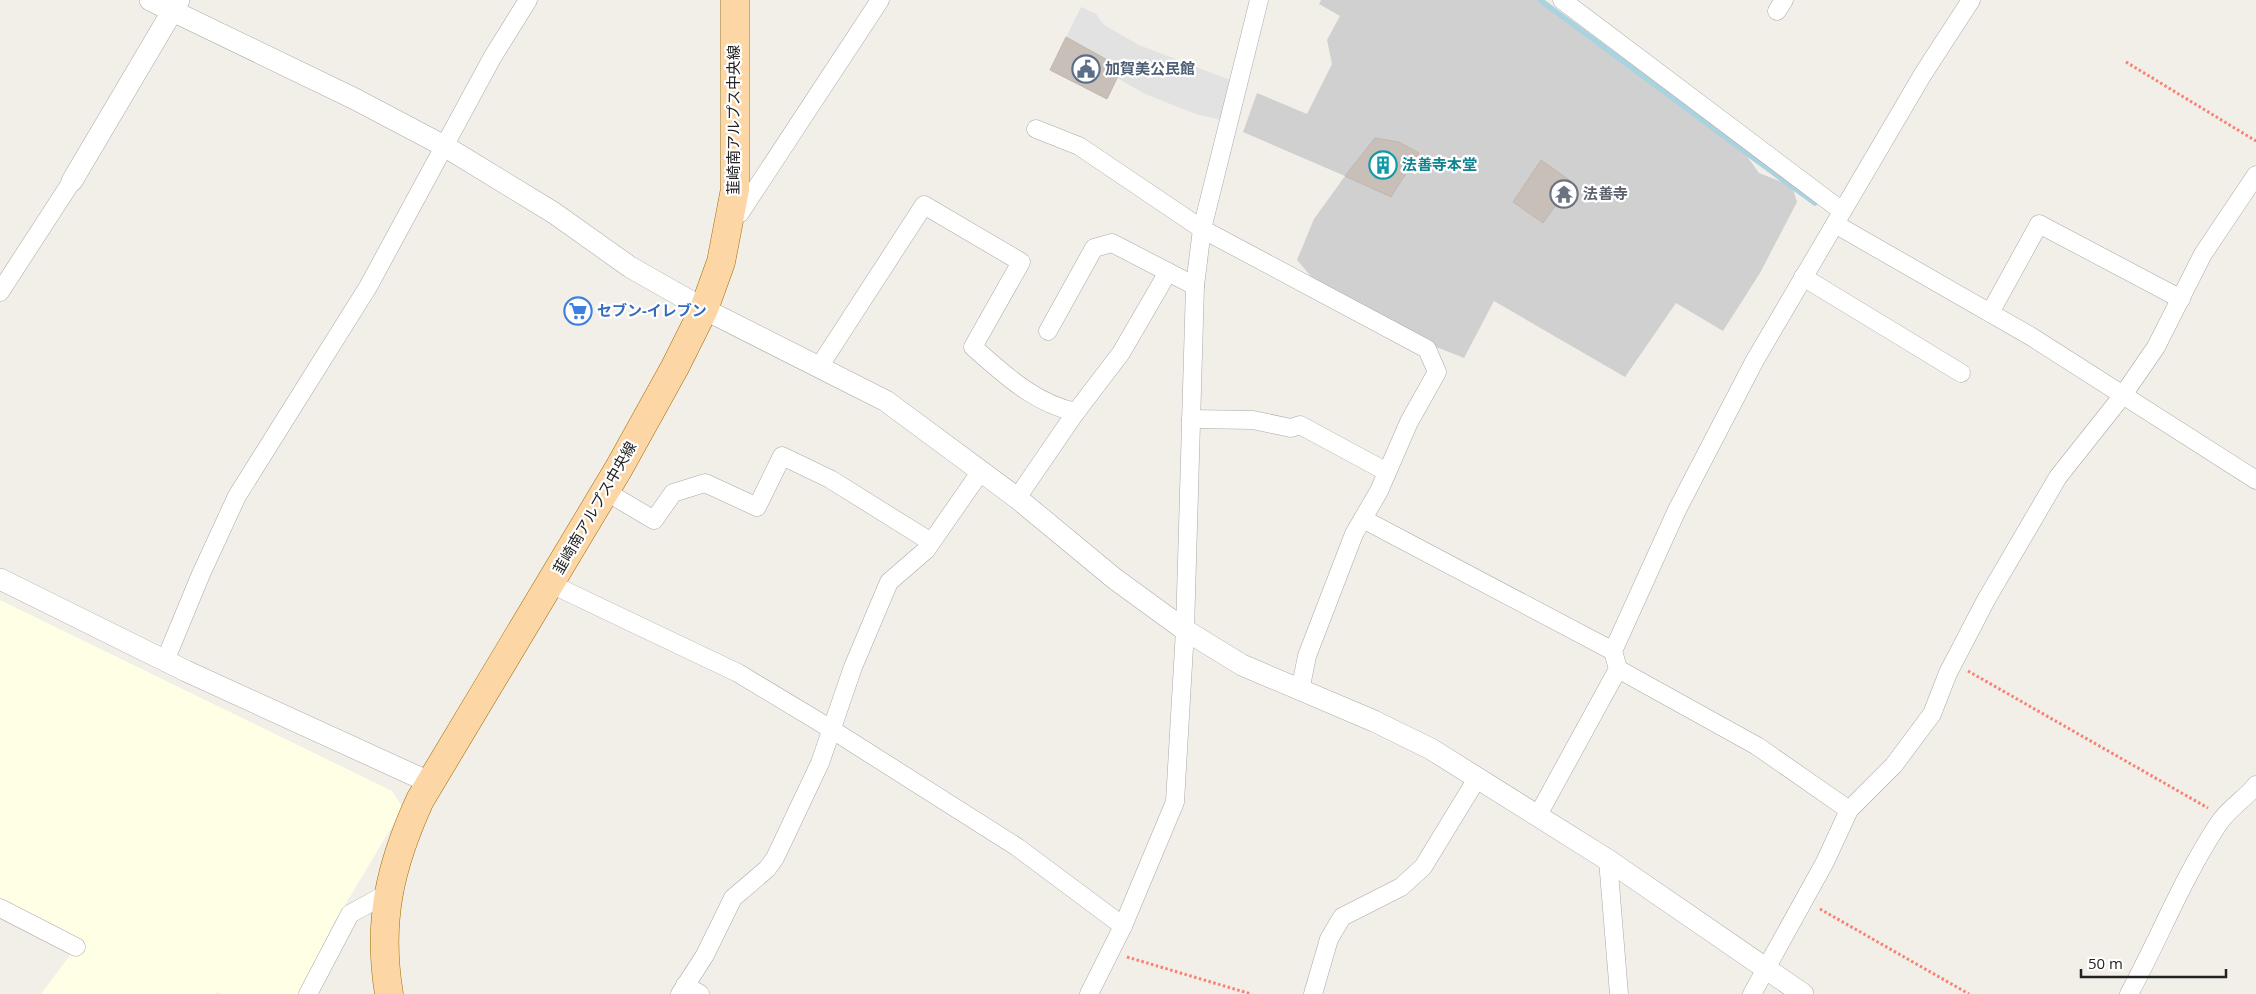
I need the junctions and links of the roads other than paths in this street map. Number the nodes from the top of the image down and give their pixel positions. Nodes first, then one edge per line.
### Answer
1 (150, 0) edge
2 (528, 0) edge
3 (735, 0) edge
4 (880, 0) edge
5 (1260, 0) edge
6 (1562, 0) edge
7 (1971, 0) edge
8 (176, 5) edge
9 (1036, 129) dead end
10 (446, 147) junction
11 (2256, 174) edge
12 (72, 181) joint
13 (1838, 218) junction
14 (731, 219) junction
15 (1202, 229) junction
16 (1168, 272) junction
17 (1804, 278) junction
18 (1195, 286) junction
19 (0, 292) edge
20 (2180, 299) junction
21 (704, 309) junction
22 (1990, 313) junction
23 (1048, 331) dead end
24 (818, 367) junction
25 (1961, 373) dead end
26 (2123, 395) junction
27 (1076, 412) junction
28 (1191, 419) junction
29 (982, 471) junction
30 (1387, 472) junction
31 (2256, 480) edge
32 (606, 490) junction
33 (1017, 498) junction
34 (1363, 519) junction
35 (931, 542) junction
36 (0, 579) edge
37 (551, 584) junction
38 (1184, 630) junction
39 (1613, 651) junction
40 (165, 661) junction
41 (1618, 669) junction
42 (1300, 691) junction
43 (831, 729) junction
44 (1478, 777) junction
45 (430, 783) junction
46 (2256, 784) edge
47 (1849, 810) junction
48 (1538, 815) junction
49 (1608, 860) junction
50 (388, 892) junction
51 (0, 908) edge
52 (1123, 926) junction
53 (76, 946) dead end
54 (1766, 970) junction
55 (688, 991) edge
56 (308, 994) edge
57 (390, 994) edge
58 (1089, 994) edge
59 (1314, 994) edge
60 (1619, 994) edge
61 (1752, 994) edge
62 (1803, 994) edge
63 (2129, 994) edge

1 - 8 street
2 - 10 street
3 - 14 main road, 韮崎南アルプス中央線
4 - 14 street
5 - 15 street
6 - 13 street
7 - 13 street
8 - 10 street
8 - 12 street
9 - 15 street
10 - 21 street
10 - 40 street
11 - 20 street
12 - 19 street
13 - 17 street
13 - 22 street
14 - 21 main road, 韮崎南アルプス中央線
15 - 18 street
15 - 30 street
16 - 18 street
16 - 23 street
16 - 27 street
17 - 25 street
17 - 39 street
18 - 28 street
20 - 22 street
20 - 26 street
21 - 24 street
21 - 32 main road, 韮崎南アルプス中央線
22 - 26 street
24 - 27 street
24 - 29 street
26 - 31 street
26 - 47 street
27 - 33 street
28 - 30 street
28 - 38 street
29 - 33 street
29 - 35 street
30 - 34 street
32 - 35 street
32 - 37 main road, 韮崎南アルプス中央線
33 - 38 street
34 - 39 street
34 - 42 street
35 - 43 street
36 - 40 street
37 - 43 street
37 - 45 main road, 韮崎南アルプス中央線
38 - 42 street
38 - 52 street
39 - 41 street
40 - 45 street
41 - 47 street
41 - 48 street
42 - 44 street
43 - 52 street
43 - 55 street
44 - 48 street
44 - 59 street
45 - 50 main road, 韮崎南アルプス中央線
46 - 63 street
47 - 54 street
48 - 49 street
49 - 54 street
49 - 60 street
50 - 56 street
50 - 57 main road, 韮崎南アルプス中央線
51 - 53 street
52 - 58 street
54 - 61 street
54 - 62 street

